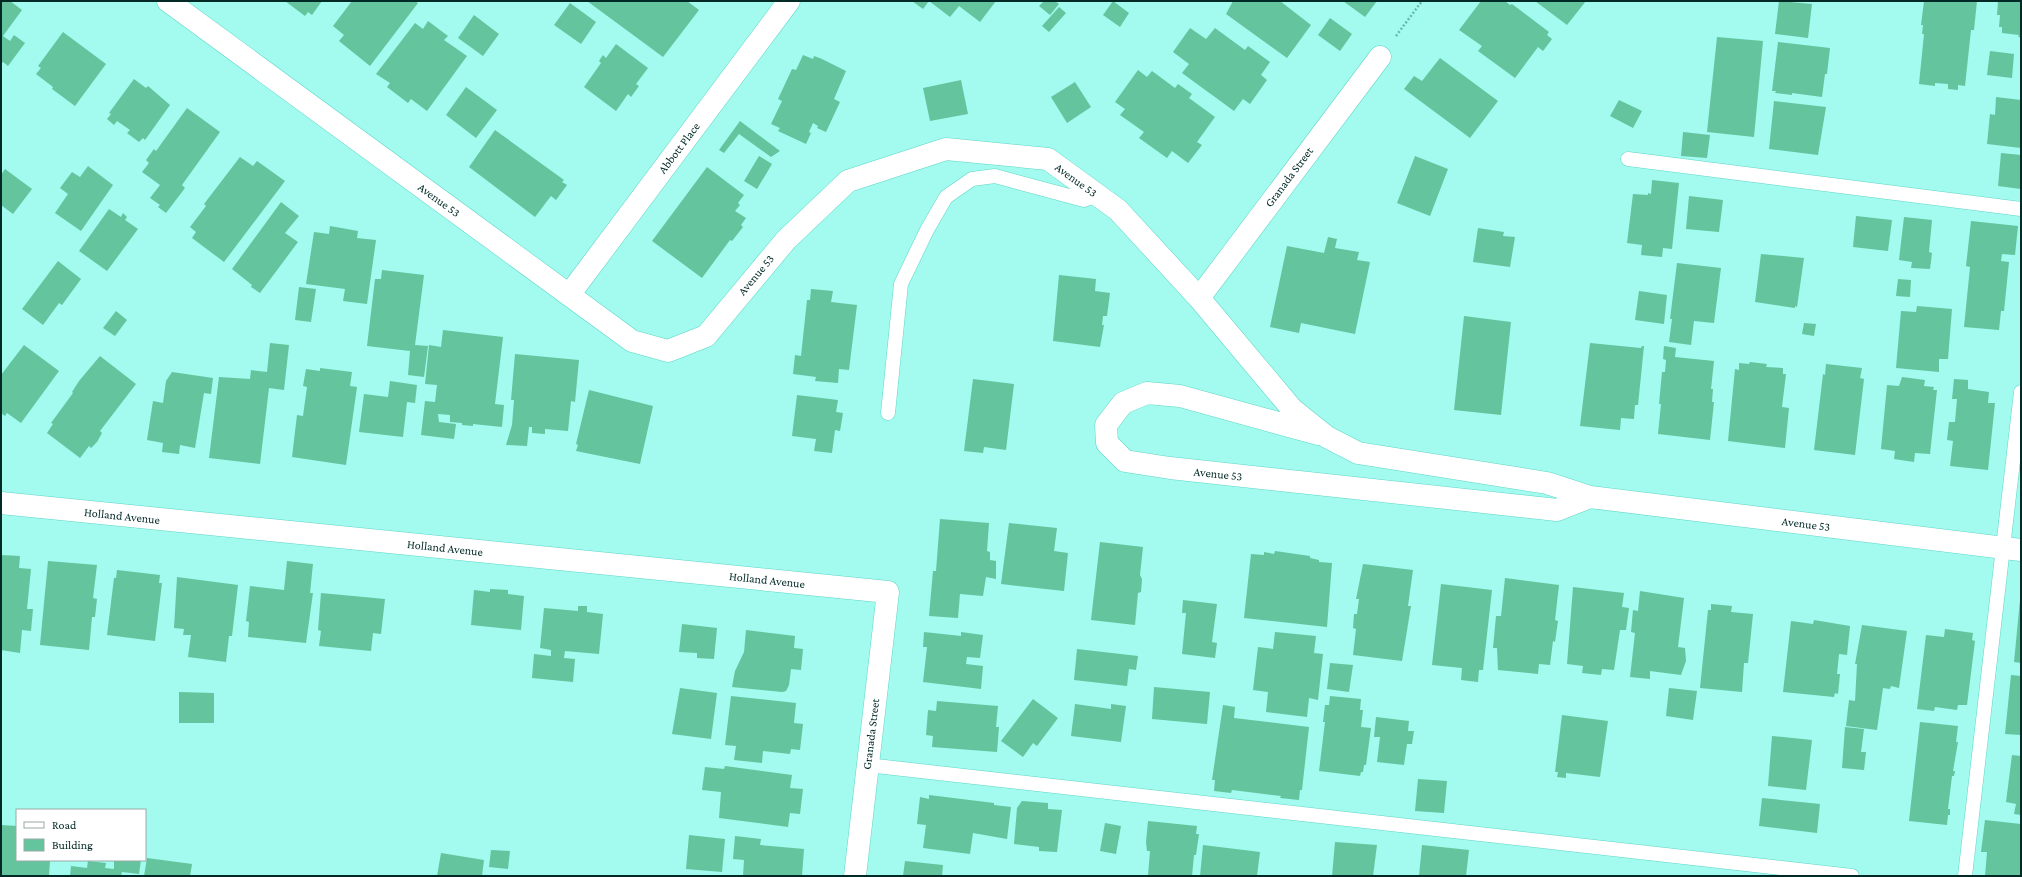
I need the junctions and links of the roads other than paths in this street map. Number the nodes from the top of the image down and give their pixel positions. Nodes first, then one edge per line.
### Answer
1 (168, 1) edge
2 (789, 1) edge
3 (1380, 57) road end
4 (1628, 159) dead end
5 (1097, 195) junction
6 (2021, 209) edge
7 (569, 295) junction
8 (1199, 298) junction
9 (2021, 392) edge
10 (888, 412) dead end
11 (1327, 436) junction
12 (1590, 497) junction
13 (1, 503) edge
14 (2012, 549) edge
15 (888, 592) joint
16 (867, 765) junction
17 (855, 876) edge
18 (1852, 876) edge
19 (1965, 876) edge

1 - 7 street, Avenue 53
2 - 7 street, Abbott Place
3 - 8 street, Granada Street
4 - 6 lane
5 - 7 street, Avenue 53
5 - 8 street, Avenue 53
5 - 10 lane
8 - 11 street, Avenue 53
9 - 14 lane
11 - 12 street, Avenue 53
11 - 12 street, Avenue 53
12 - 14 street, Avenue 53
13 - 15 street, Holland Avenue
14 - 19 lane
15 - 16 street, Granada Street
16 - 17 street, Granada Street
16 - 18 lane

